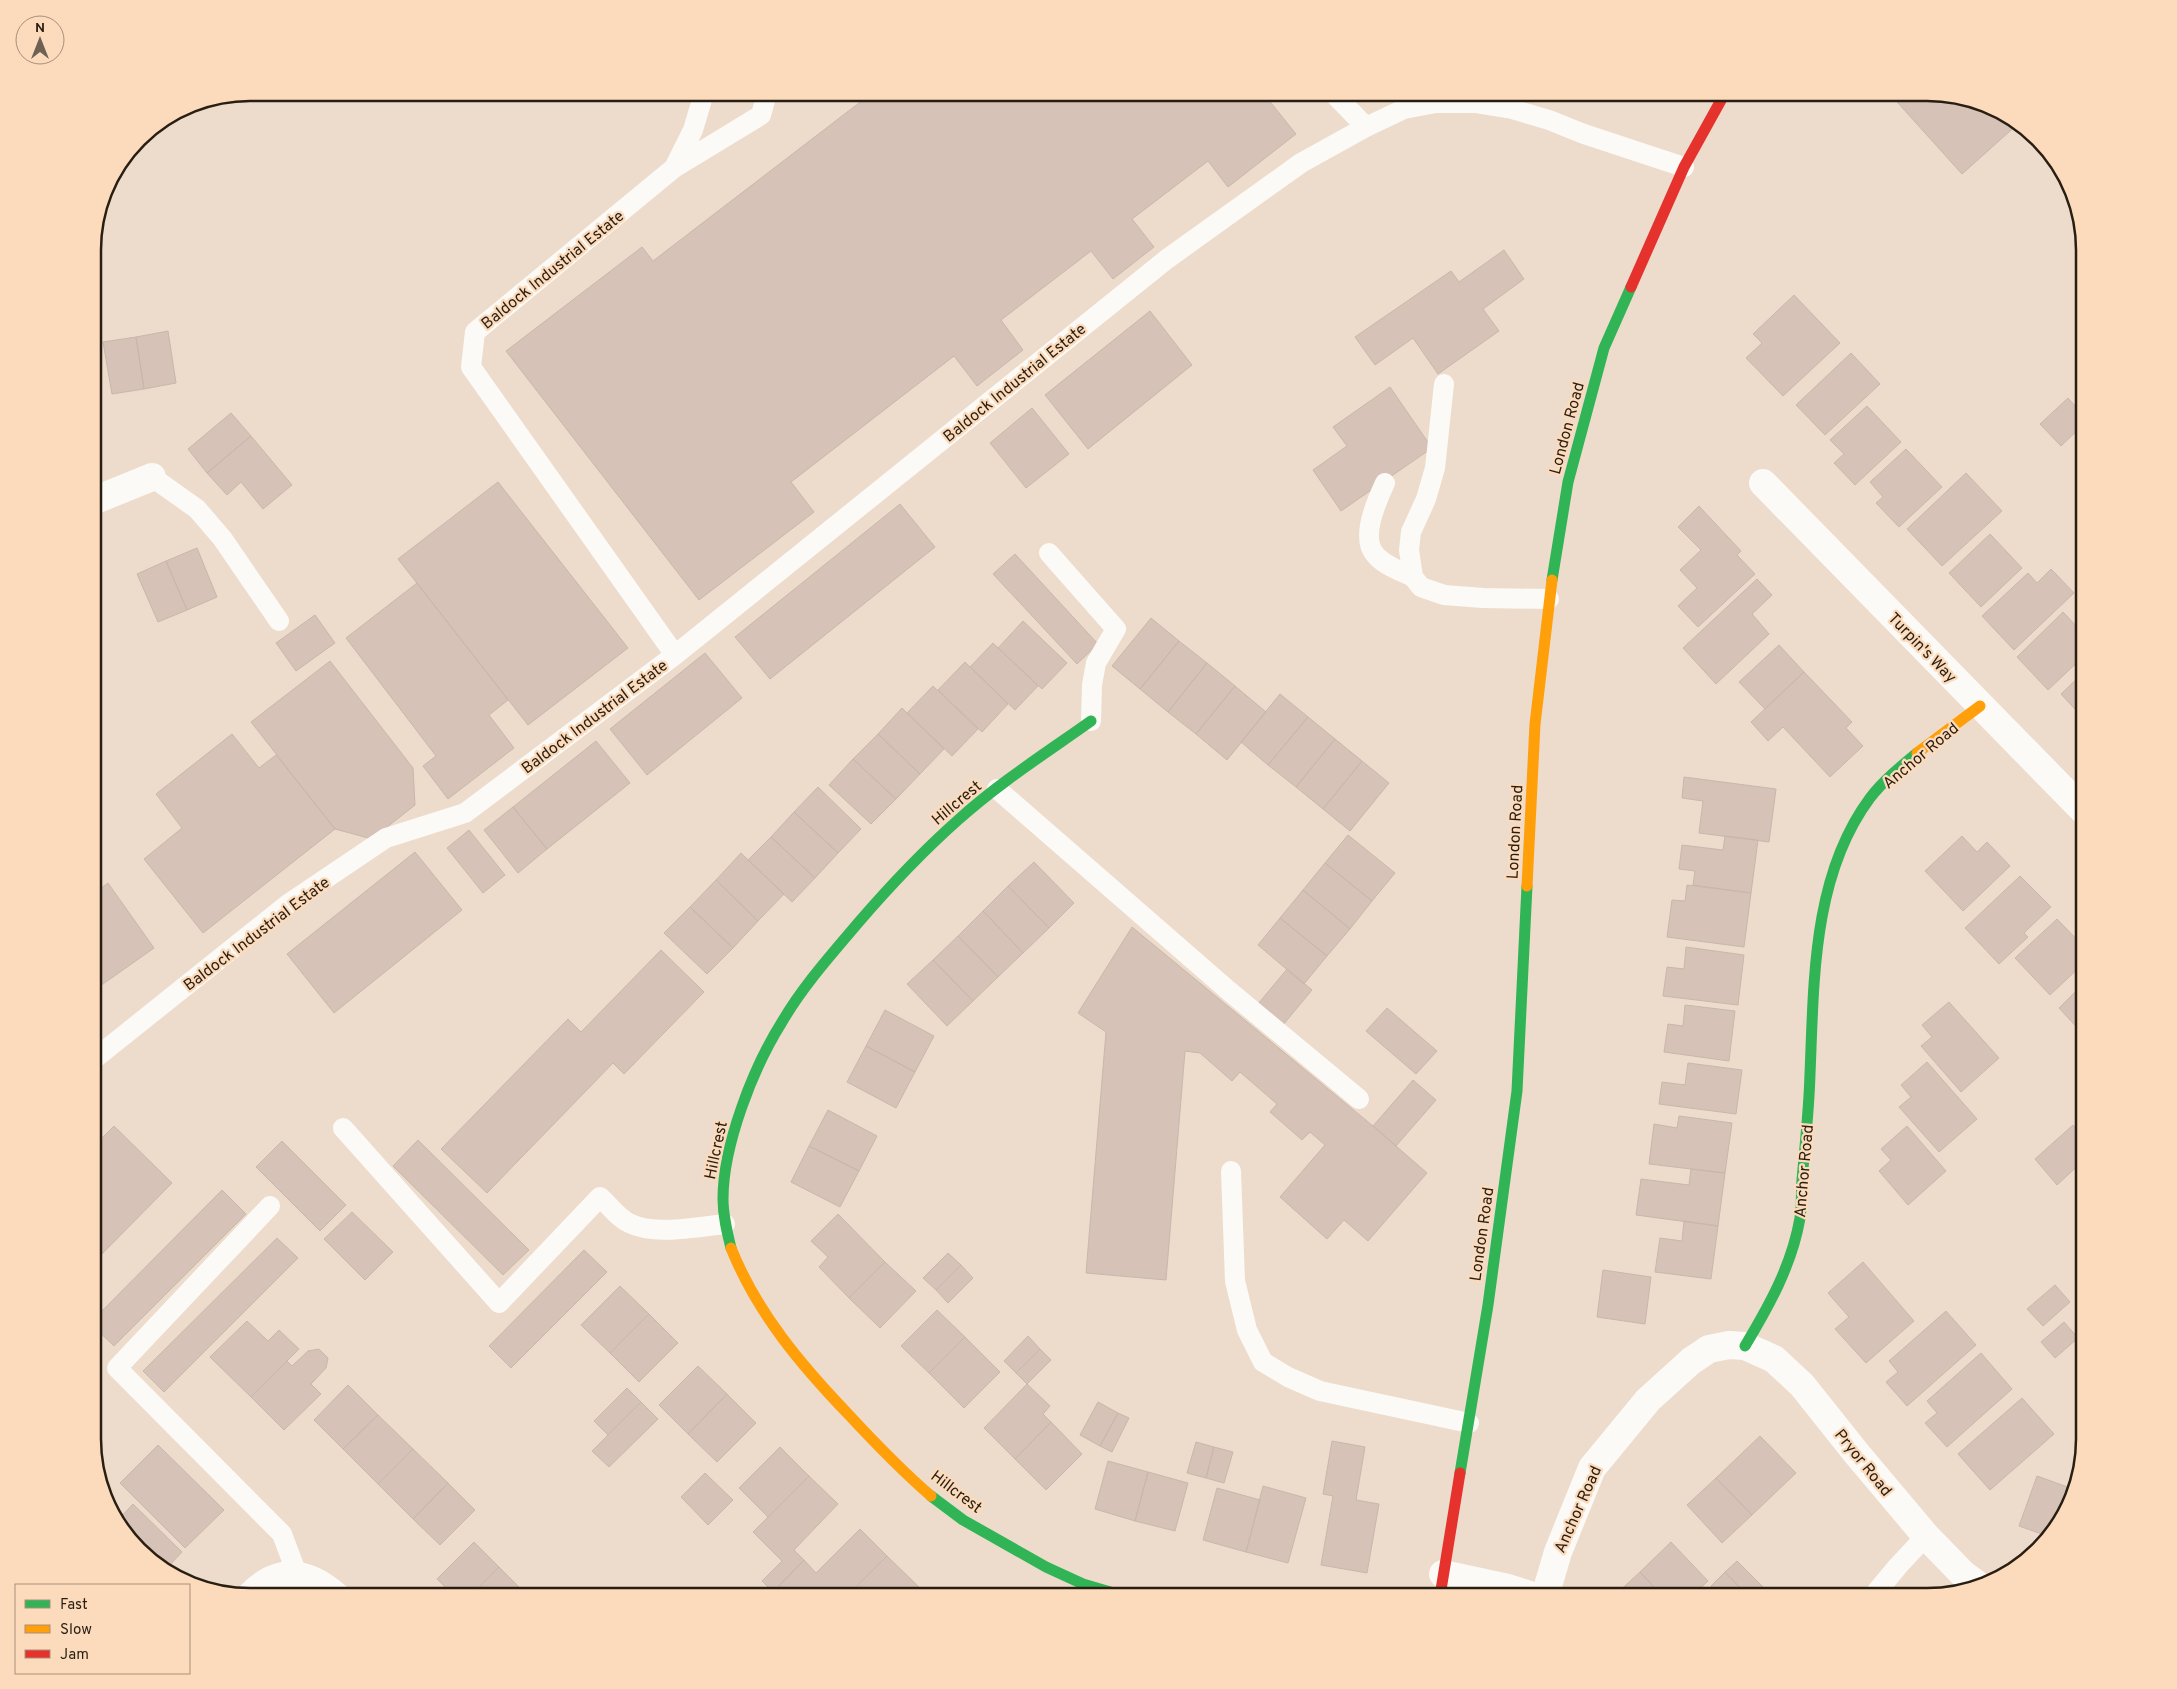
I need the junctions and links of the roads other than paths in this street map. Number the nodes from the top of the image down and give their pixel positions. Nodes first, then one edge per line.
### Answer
1 (1342, 101) edge
2 (1719, 101) edge
3 (701, 102) edge
4 (764, 102) edge
5 (1366, 127) junction
6 (1684, 167) junction
7 (674, 168) junction
8 (1444, 384) dead end
9 (152, 477) joint
10 (1385, 483) dead end
11 (1763, 483) dead end
12 (102, 497) edge
13 (1048, 553) dead end
14 (1413, 577) junction
15 (1549, 599) junction
16 (279, 621) dead end
17 (675, 655) junction
18 (1980, 706) junction
19 (1091, 721) joint
20 (997, 790) junction
21 (2076, 803) edge
22 (102, 1053) edge
23 (1359, 1099) dead end
24 (343, 1128) dead end
25 (1231, 1171) dead end
26 (270, 1206) dead end
27 (725, 1224) junction
28 (1745, 1346) junction
29 (1469, 1423) junction
30 (1926, 1536) junction
31 (297, 1574) junction
32 (1973, 1580) edge
33 (1442, 1585) edge
34 (258, 1588) edge
35 (325, 1588) edge
36 (1096, 1588) edge
37 (1508, 1588) edge
38 (1547, 1588) edge
39 (1880, 1588) edge

1 - 5 lane
2 - 6 street, London Road
3 - 7 lane, Baldock Industrial Estate
4 - 7 lane, Baldock Industrial Estate
5 - 6 lane, Baldock Industrial Estate
5 - 17 lane, Baldock Industrial Estate
6 - 15 street, London Road
7 - 17 lane, Baldock Industrial Estate
8 - 14 lane
9 - 12 street
9 - 16 lane
10 - 14 lane
11 - 18 street, Turpin's Way
13 - 19 lane
14 - 15 lane
15 - 29 street, London Road
17 - 22 lane, Baldock Industrial Estate
18 - 21 street, Turpin's Way
18 - 28 street, Anchor Road
19 - 20 street, Hillcrest
20 - 23 lane
20 - 27 street, Hillcrest
24 - 27 lane
25 - 29 lane
26 - 31 lane
27 - 36 street, Hillcrest
28 - 30 street, Pryor Road
28 - 38 street, Anchor Road
29 - 33 street, London Road
30 - 32 street, Pryor Road
30 - 39 lane
31 - 34 street
31 - 35 street
33 - 37 street

